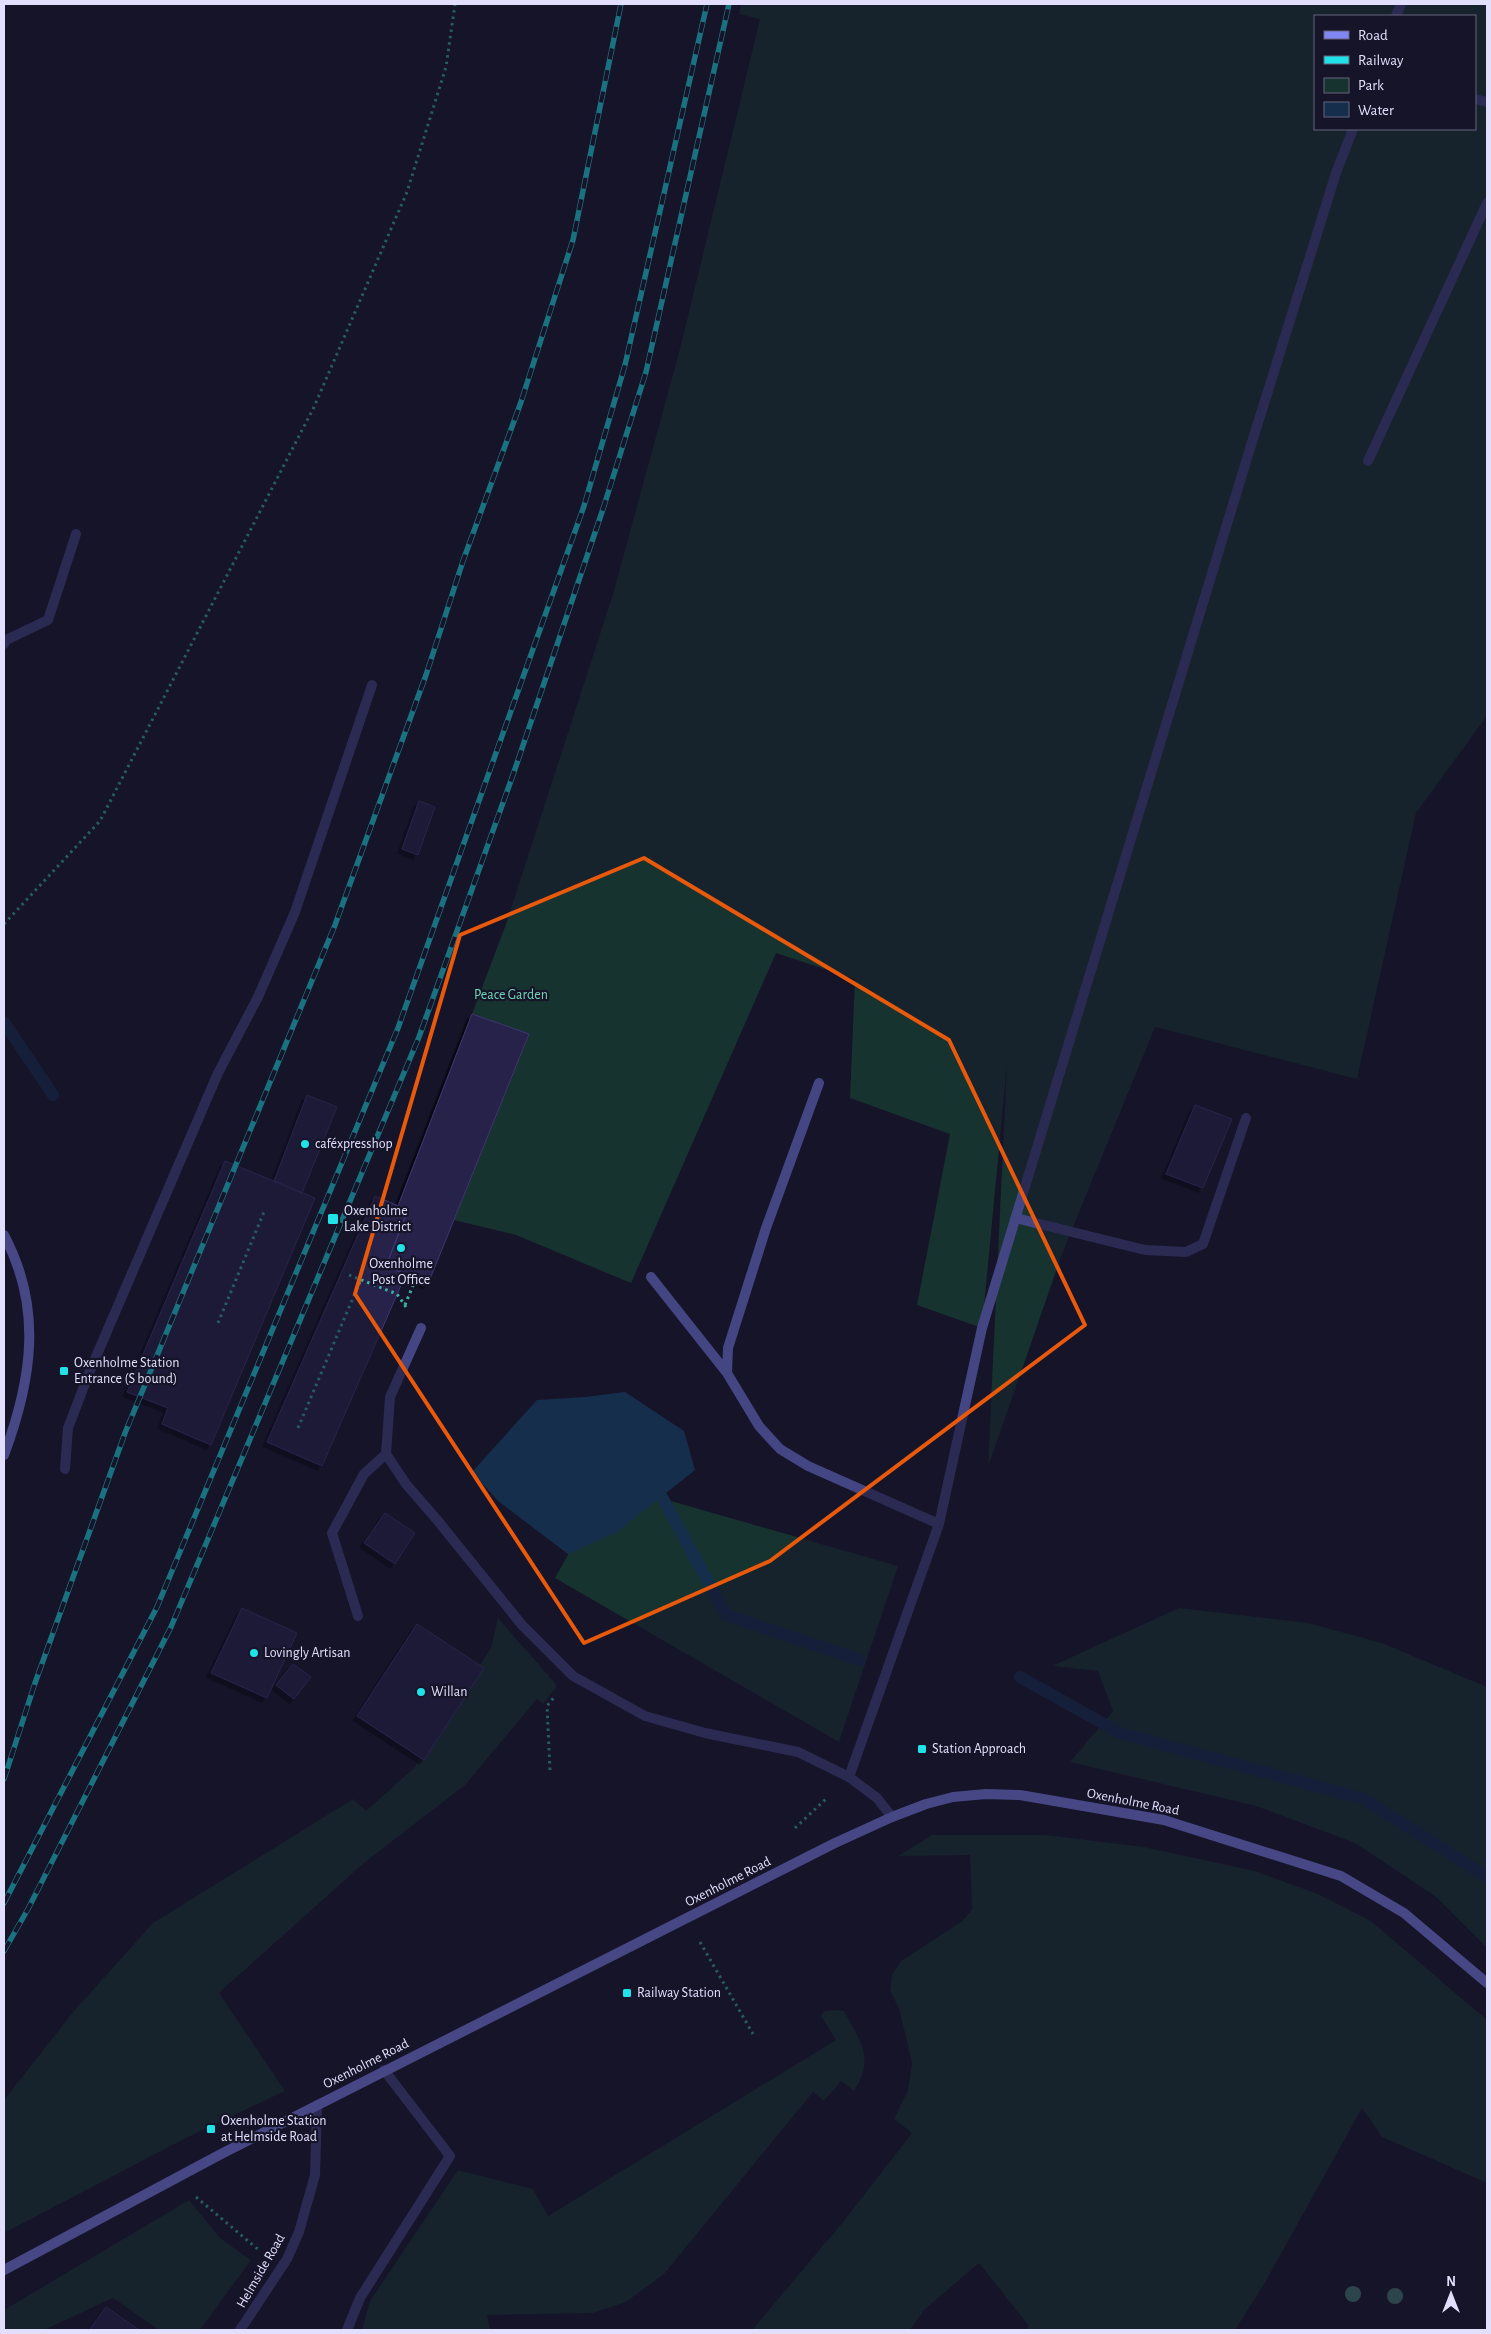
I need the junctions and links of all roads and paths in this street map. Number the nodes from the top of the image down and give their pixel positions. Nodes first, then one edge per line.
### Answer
1 (455, 4) edge
2 (1353, 130) edge
3 (1487, 203) edge
4 (1368, 460) dead end
5 (76, 534) dead end
6 (4, 644) edge
7 (372, 685) dead end
8 (4, 924) edge
9 (820, 1083) dead end
10 (1246, 1118) dead end
11 (264, 1212) dead end
12 (1016, 1218) junction
13 (4, 1235) edge
14 (349, 1275) dead end
15 (651, 1277) dead end
16 (416, 1278) dead end
17 (361, 1279) junction
18 (405, 1305) junction
19 (218, 1323) dead end
20 (421, 1328) joint
21 (727, 1373) junction
22 (298, 1428) dead end
23 (386, 1454) junction
24 (4, 1455) edge
25 (65, 1468) dead end
26 (939, 1524) junction
27 (358, 1616) dead end
28 (557, 1693) dead end
29 (550, 1770) dead end
30 (849, 1777) junction
31 (892, 1817) junction
32 (795, 1828) dead end
33 (698, 1937) dead end
34 (1487, 1983) edge
35 (753, 2034) dead end
36 (384, 2070) junction
37 (317, 2105) junction
38 (194, 2196) dead end
39 (267, 2256) dead end
40 (4, 2270) edge
41 (240, 2330) edge
42 (347, 2330) edge

1 - 8 path
2 - 12 street
3 - 4 street
5 - 6 street
7 - 25 street
9 - 21 street
10 - 12 street
11 - 19 path
12 - 26 street
13 - 24 main road
14 - 17 path
15 - 21 street
16 - 18 path
17 - 18 path
17 - 22 path
18 - 20 path
20 - 23 street
21 - 26 street
23 - 27 street
23 - 30 street
26 - 30 street
28 - 29 path
30 - 31 street
30 - 32 path
31 - 34 main road, Oxenholme Road
31 - 36 main road, Oxenholme Road
33 - 35 path
36 - 37 main road, Oxenholme Road
36 - 42 street
37 - 40 main road, Oxenholme Road
37 - 41 street, Helmside Road
38 - 39 path

